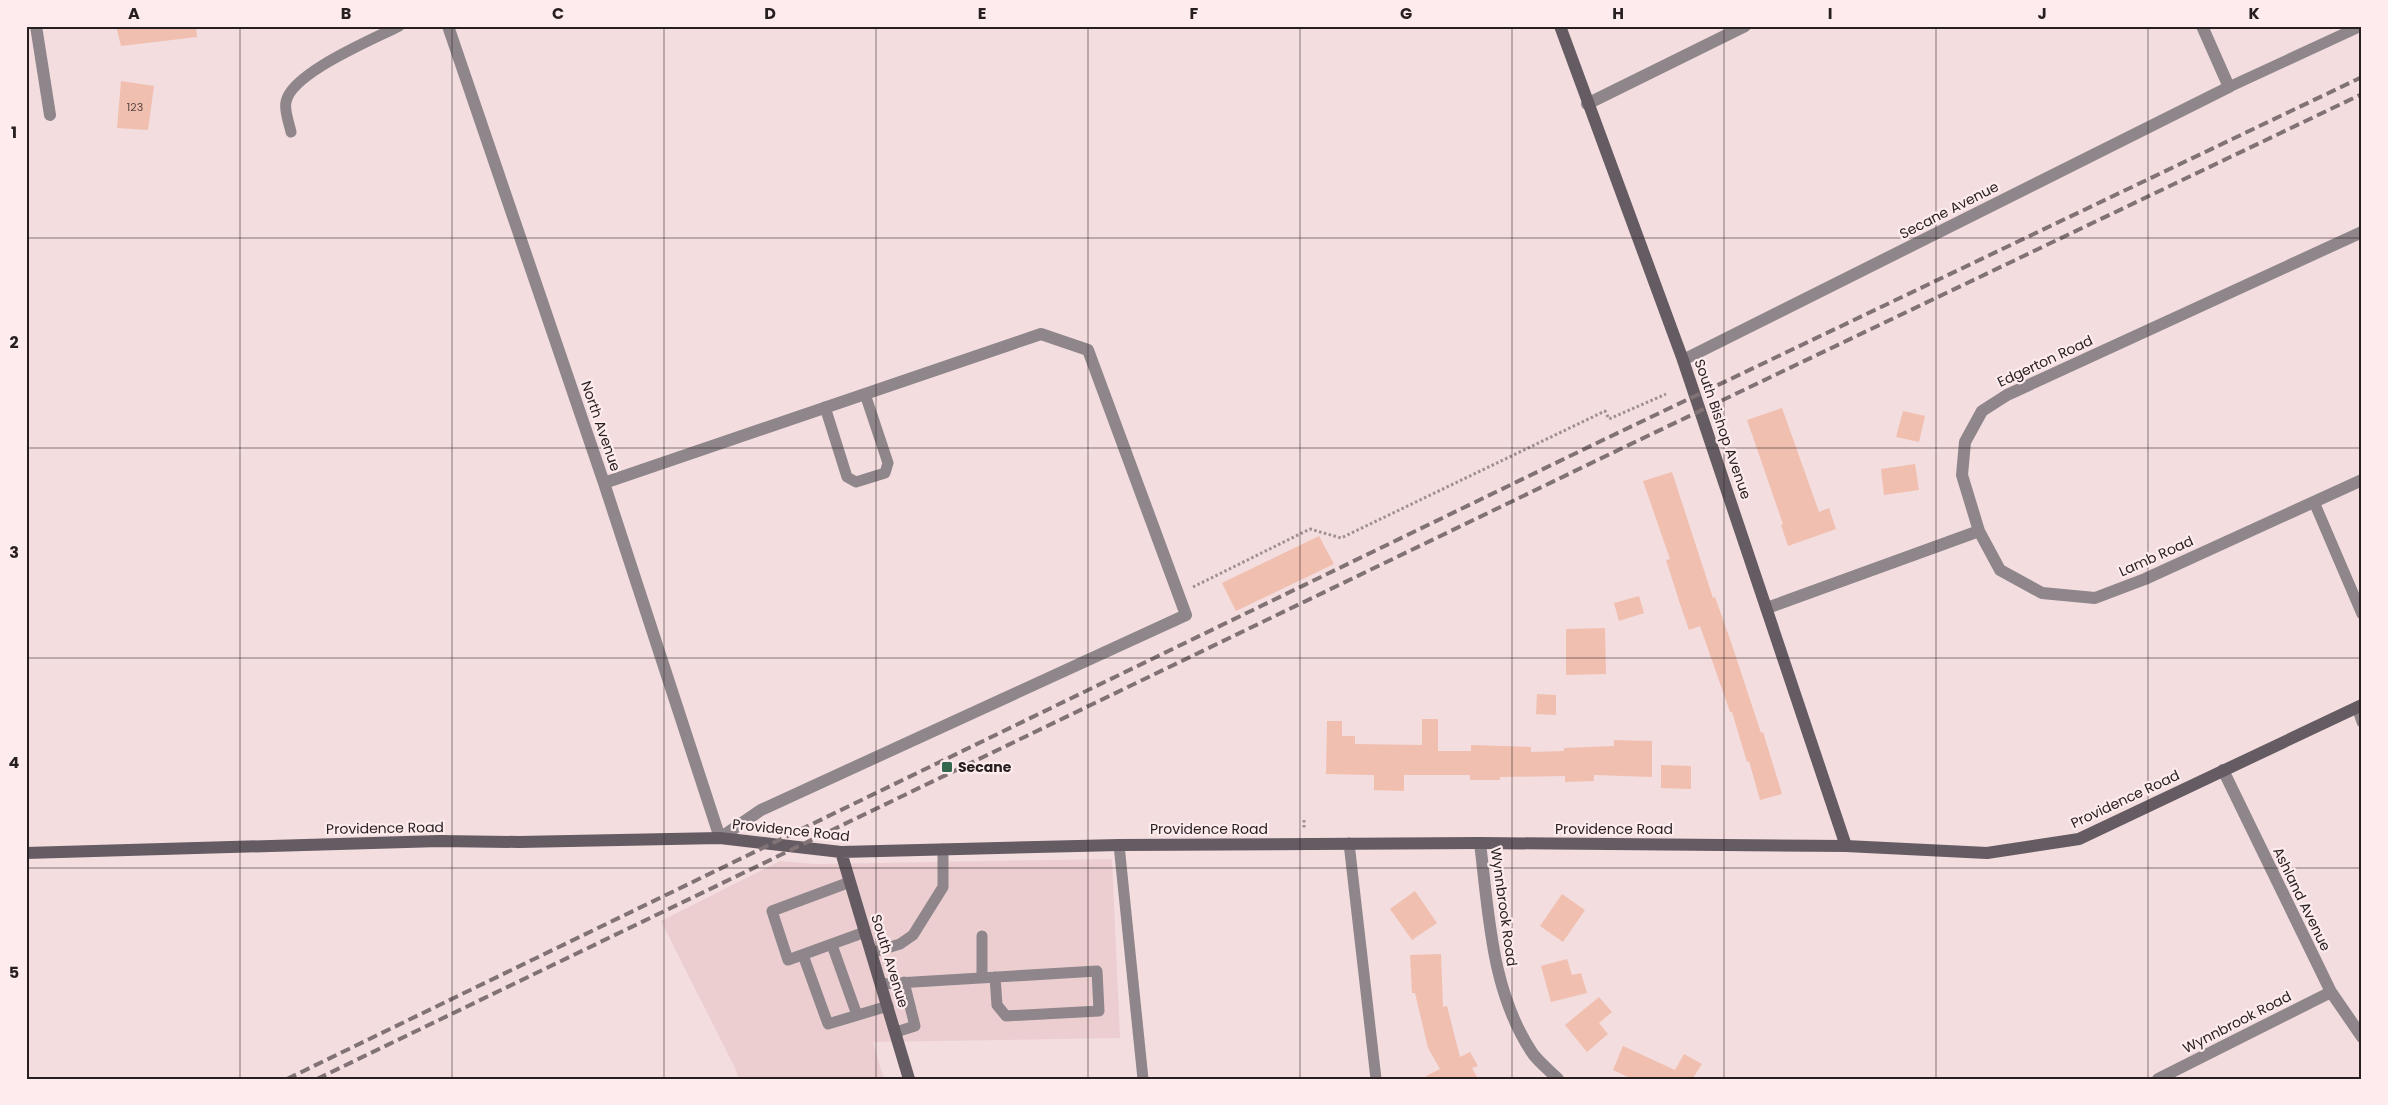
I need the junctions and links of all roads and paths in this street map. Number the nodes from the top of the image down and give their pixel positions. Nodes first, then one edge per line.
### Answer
1 (36, 26) edge
2 (399, 26) edge
3 (448, 26) edge
4 (1560, 26) edge
5 (1745, 26) edge
6 (2202, 26) edge
7 (2361, 26) edge
8 (2229, 87) junction
9 (1587, 104) junction
10 (50, 115) dead end
11 (291, 132) dead end
12 (2362, 232) edge
13 (1683, 360) junction
14 (865, 394) junction
15 (1666, 394) dead end
16 (825, 408) junction
17 (2362, 480) edge
18 (604, 483) junction
19 (2314, 502) junction
20 (1979, 531) junction
21 (1178, 594) junction
22 (1767, 608) junction
23 (2362, 614) edge
24 (2359, 706) edge
25 (2362, 722) edge
26 (2223, 770) junction
27 (720, 838) junction
28 (1349, 843) junction
29 (1480, 843) junction
30 (1119, 845) junction
31 (1846, 846) junction
32 (942, 849) junction
33 (841, 852) junction
34 (26, 853) edge
35 (850, 882) junction
36 (865, 932) junction
37 (982, 936) dead end
38 (832, 945) junction
39 (871, 953) junction
40 (803, 955) junction
41 (995, 977) junction
42 (982, 978) junction
43 (904, 982) junction
44 (881, 984) junction
45 (2331, 992) junction
46 (888, 1006) junction
47 (857, 1015) junction
48 (896, 1032) junction
49 (2362, 1037) edge
50 (909, 1079) edge
51 (1143, 1079) edge
52 (1376, 1079) edge
53 (1558, 1079) edge
54 (2158, 1079) edge

1 - 10 street
2 - 11 lane
3 - 18 street, North Avenue
4 - 9 street, South Bishop Avenue
5 - 9 street
6 - 8 street
7 - 8 lane
8 - 13 street, Secane Avenue
9 - 13 street, South Bishop Avenue
12 - 20 street, Edgerton Road
13 - 22 street, South Bishop Avenue
14 - 16 street
14 - 16 lane
14 - 21 street
15 - 21 path
16 - 18 street
17 - 19 street, Lamb Road
18 - 27 street, North Avenue
19 - 20 street, Lamb Road
19 - 23 lane
20 - 22 street
21 - 27 street
22 - 31 street, South Bishop Avenue
24 - 25 lane
24 - 26 street, Providence Road
26 - 31 street, Providence Road
26 - 45 street, Ashland Avenue
27 - 33 street, Providence Road
27 - 34 street, Providence Road
28 - 29 street, Providence Road
28 - 30 street, Providence Road
28 - 52 lane
29 - 31 street, Providence Road
29 - 53 street, Wynnbrook Road
30 - 32 street, Providence Road
30 - 51 lane
32 - 33 street, Providence Road
32 - 39 lane
33 - 35 street, South Avenue
35 - 36 street, South Avenue
35 - 40 lane
36 - 38 lane
36 - 39 street, South Avenue
37 - 42 lane
38 - 40 lane
38 - 47 lane
39 - 44 street, South Avenue
40 - 47 lane
41 - 41 lane
41 - 42 lane
42 - 43 lane
43 - 44 lane
43 - 48 lane
44 - 46 street, South Avenue
45 - 49 street, Ashland Avenue
45 - 54 street, Wynnbrook Road
46 - 47 lane
46 - 48 street, South Avenue
48 - 50 street, South Avenue

